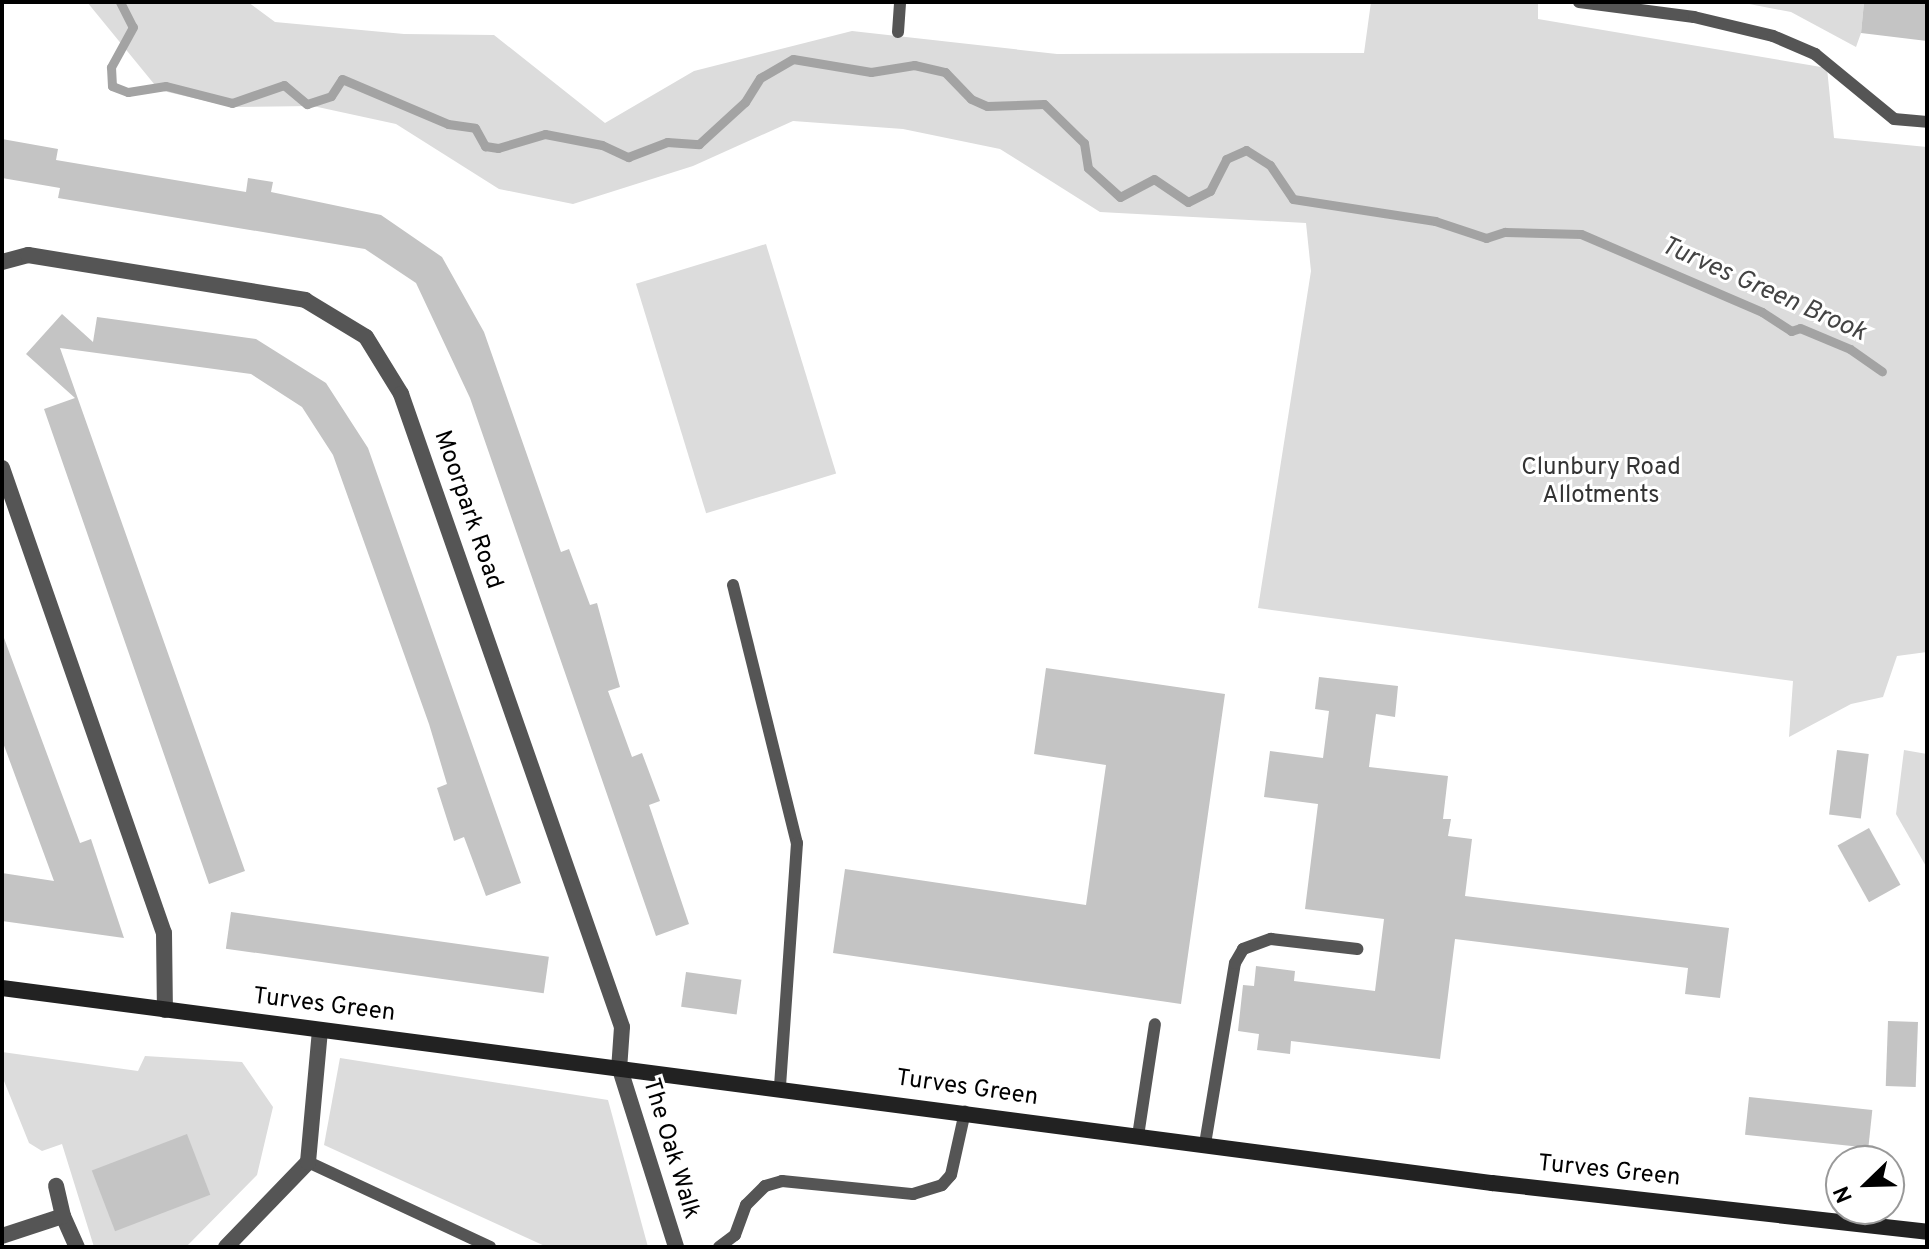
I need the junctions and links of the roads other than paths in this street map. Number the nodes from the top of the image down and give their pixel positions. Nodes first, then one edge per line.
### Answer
1 (900, 2) edge
2 (1579, 2) edge
3 (898, 32) dead end
4 (1927, 122) edge
5 (2, 262) edge
6 (2, 468) edge
7 (733, 585) dead end
8 (1357, 949) dead end
9 (2, 988) edge
10 (165, 1010) junction
11 (1155, 1024) dead end
12 (320, 1031) junction
13 (619, 1066) junction
14 (780, 1088) junction
15 (965, 1112) junction
16 (1138, 1136) junction
17 (1205, 1144) junction
18 (308, 1162) junction
19 (56, 1186) dead end
20 (63, 1216) junction
21 (1927, 1232) edge
22 (2, 1236) edge
23 (77, 1247) edge
24 (226, 1247) edge
25 (490, 1247) edge
26 (676, 1247) edge
27 (719, 1247) edge

1 - 3 lane
2 - 4 lane
5 - 13 street, Moorpark Road
6 - 10 street
7 - 14 lane
8 - 17 lane
9 - 10 street, Turves Green
10 - 12 street, Turves Green
11 - 16 lane
12 - 13 street, Turves Green
12 - 18 street
13 - 14 street, Turves Green
13 - 26 street, The Oak Walk
14 - 15 street, Turves Green
15 - 16 street, Turves Green
15 - 27 lane
16 - 17 street, Turves Green
17 - 21 street, Turves Green
18 - 24 street
18 - 25 lane
19 - 20 street
20 - 22 street
20 - 23 street

